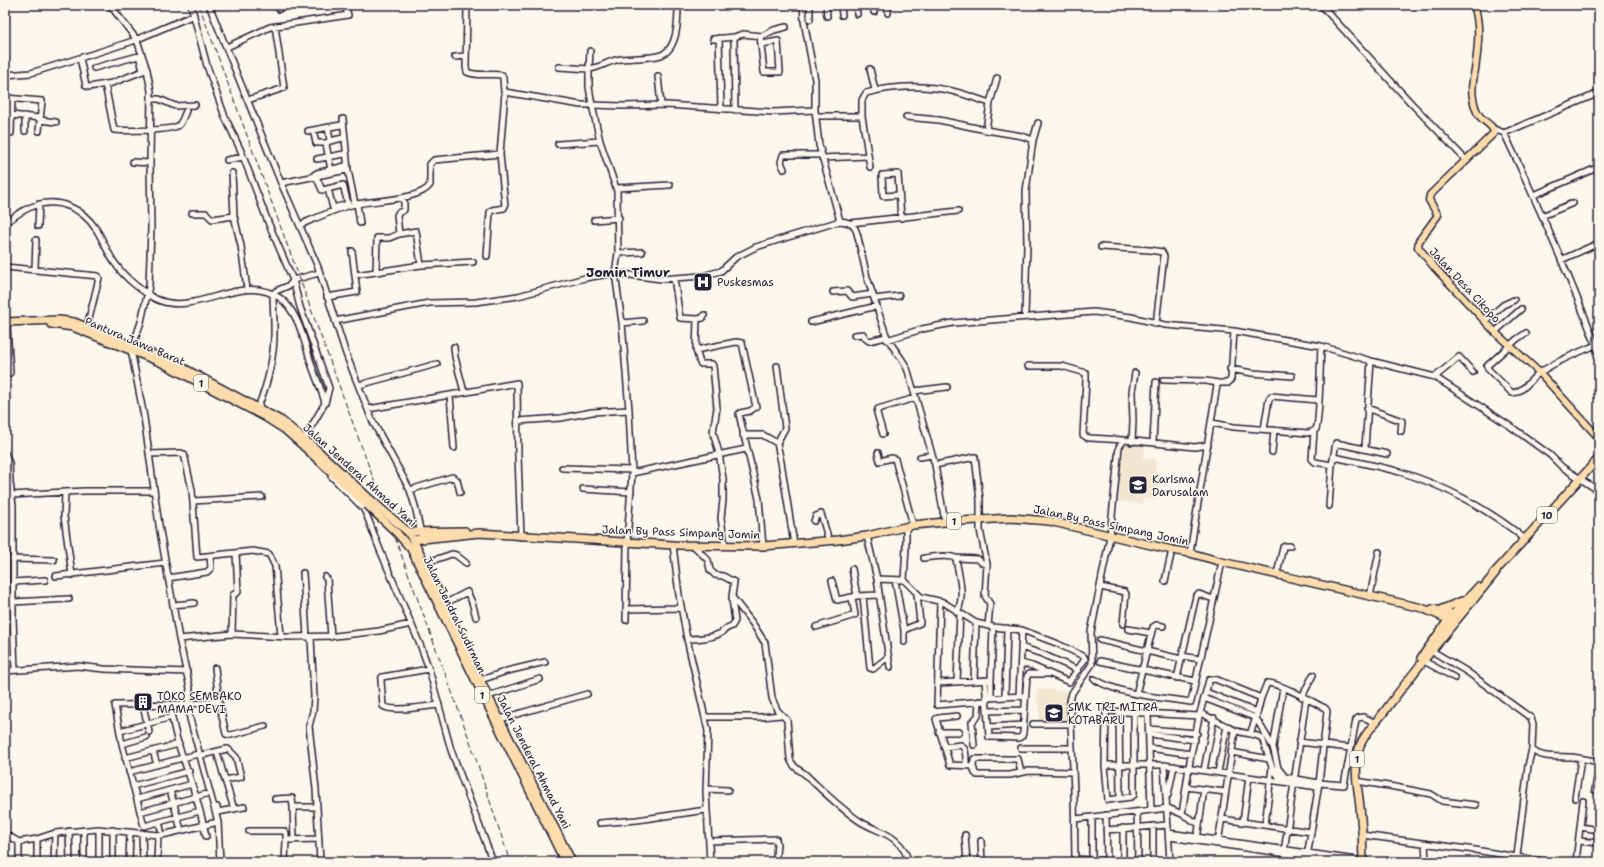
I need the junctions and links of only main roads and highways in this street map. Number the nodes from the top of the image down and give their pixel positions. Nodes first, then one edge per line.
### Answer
1 (1474, 5) edge
2 (6, 324) edge
3 (132, 348) junction
4 (1599, 438) edge
5 (303, 441) junction
6 (315, 453) joint
7 (1599, 458) edge
8 (398, 529) junction
9 (408, 532) junction
10 (478, 534) junction
11 (421, 535) junction
12 (438, 536) junction
13 (413, 540) junction
14 (418, 549) junction
15 (1496, 572) junction
16 (1466, 599) junction
17 (1438, 612) junction
18 (1454, 618) junction
19 (1443, 626) junction
20 (1413, 673) junction
21 (1363, 861) edge
22 (565, 862) edge
23 (572, 862) edge

1 - 4 main road, Jalan Desa Cikopo
2 - 3 highway, Pantura Jawa Barat / 1
2 - 3 highway, Jalan Jenderal Ahmad Yani / 1
3 - 5 highway, Pantura Jawa Barat / 1
3 - 5 highway, Jalan Jenderal Ahmad Yani / 1
5 - 6 highway, Pantura Jawa Barat / 1
6 - 8 highway, Jalan Jenderal Ahmad Yani / 1, bridge
7 - 15 highway, 10
8 - 9 highway, Jalan Jenderal Ahmad Yani / 1
8 - 22 highway, Jalan Jendral Sudirman / 1
9 - 11 highway, Jalan By Pass Simpang Jomin / 1
9 - 13 highway, Jalan Jenderal Ahmad Yani / 1
10 - 11 highway, Jalan By Pass Simpang Jomin / 1
10 - 12 highway, Jalan By Pass Simpang Jomin / 1
10 - 17 highway, Jalan By Pass Simpang Jomin / 1
11 - 12 highway, Jalan By Pass Simpang Jomin / 1
11 - 13 highway, Jalan By Pass Simpang Jomin / 1
12 - 14 highway
13 - 14 highway, Jalan Jenderal Ahmad Yani / 1
14 - 23 highway, Jalan Jenderal Ahmad Yani / 1
15 - 16 highway, 10
15 - 18 highway, 10
16 - 17 highway
16 - 18 highway, 10
17 - 18 highway, Jalan By Pass Simpang Jomin / 1
17 - 19 highway
18 - 19 highway, 10
18 - 20 highway, 1
19 - 20 highway, 1
20 - 21 highway, 1

